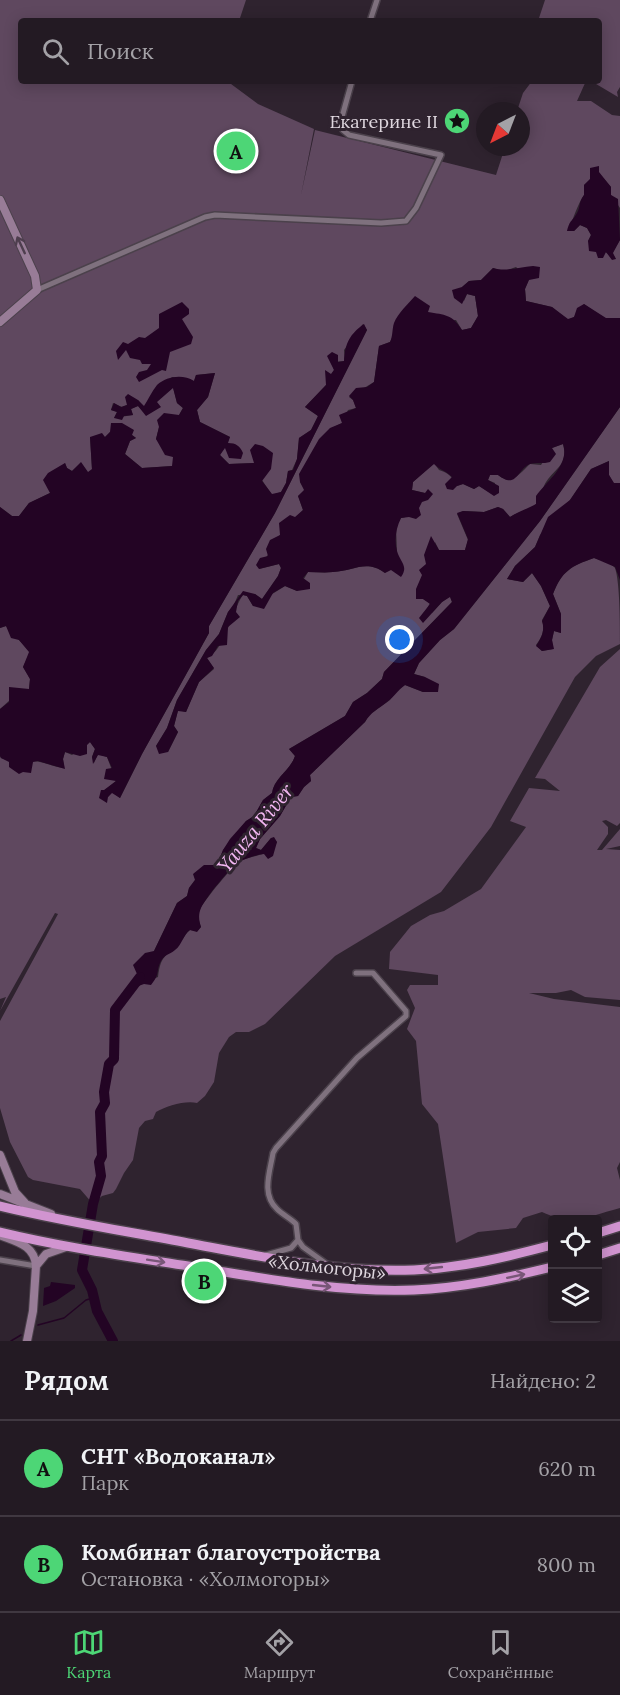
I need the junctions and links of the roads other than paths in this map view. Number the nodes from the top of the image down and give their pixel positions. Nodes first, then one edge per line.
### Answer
1 (377, 0) edge
2 (371, 18) edge
3 (351, 84) edge
4 (0, 200) edge
5 (37, 290) junction
6 (0, 322) edge
7 (356, 973) dead end
8 (0, 1155) edge
9 (0, 1194) edge
10 (0, 1206) edge
11 (28, 1206) junction
12 (75, 1222) junction
13 (620, 1226) edge
14 (602, 1231) edge
15 (0, 1234) edge
16 (298, 1240) junction
17 (548, 1246) edge
18 (71, 1247) junction
19 (620, 1248) edge
20 (602, 1253) edge
21 (261, 1257) junction
22 (0, 1260) edge
23 (36, 1266) junction
24 (332, 1267) junction
25 (548, 1268) edge
26 (27, 1341) edge

1 - 2 street
3 - 5 street
5 -> 4 street
5 - 6 street
7 - 16 street
8 - 11 street
9 - 11 street
10 - 12 highway
11 - 12 street
12 - 21 highway, «Холмогоры»
13 - 14 highway
15 - 18 highway
15 - 23 street
16 - 21 street
16 - 24 street
17 -> 24 highway, «Холмогоры»
18 - 23 street
18 -> 25 highway, «Холмогоры»
19 - 20 highway
21 - 24 highway, «Холмогоры»
22 - 23 street
23 - 26 street

